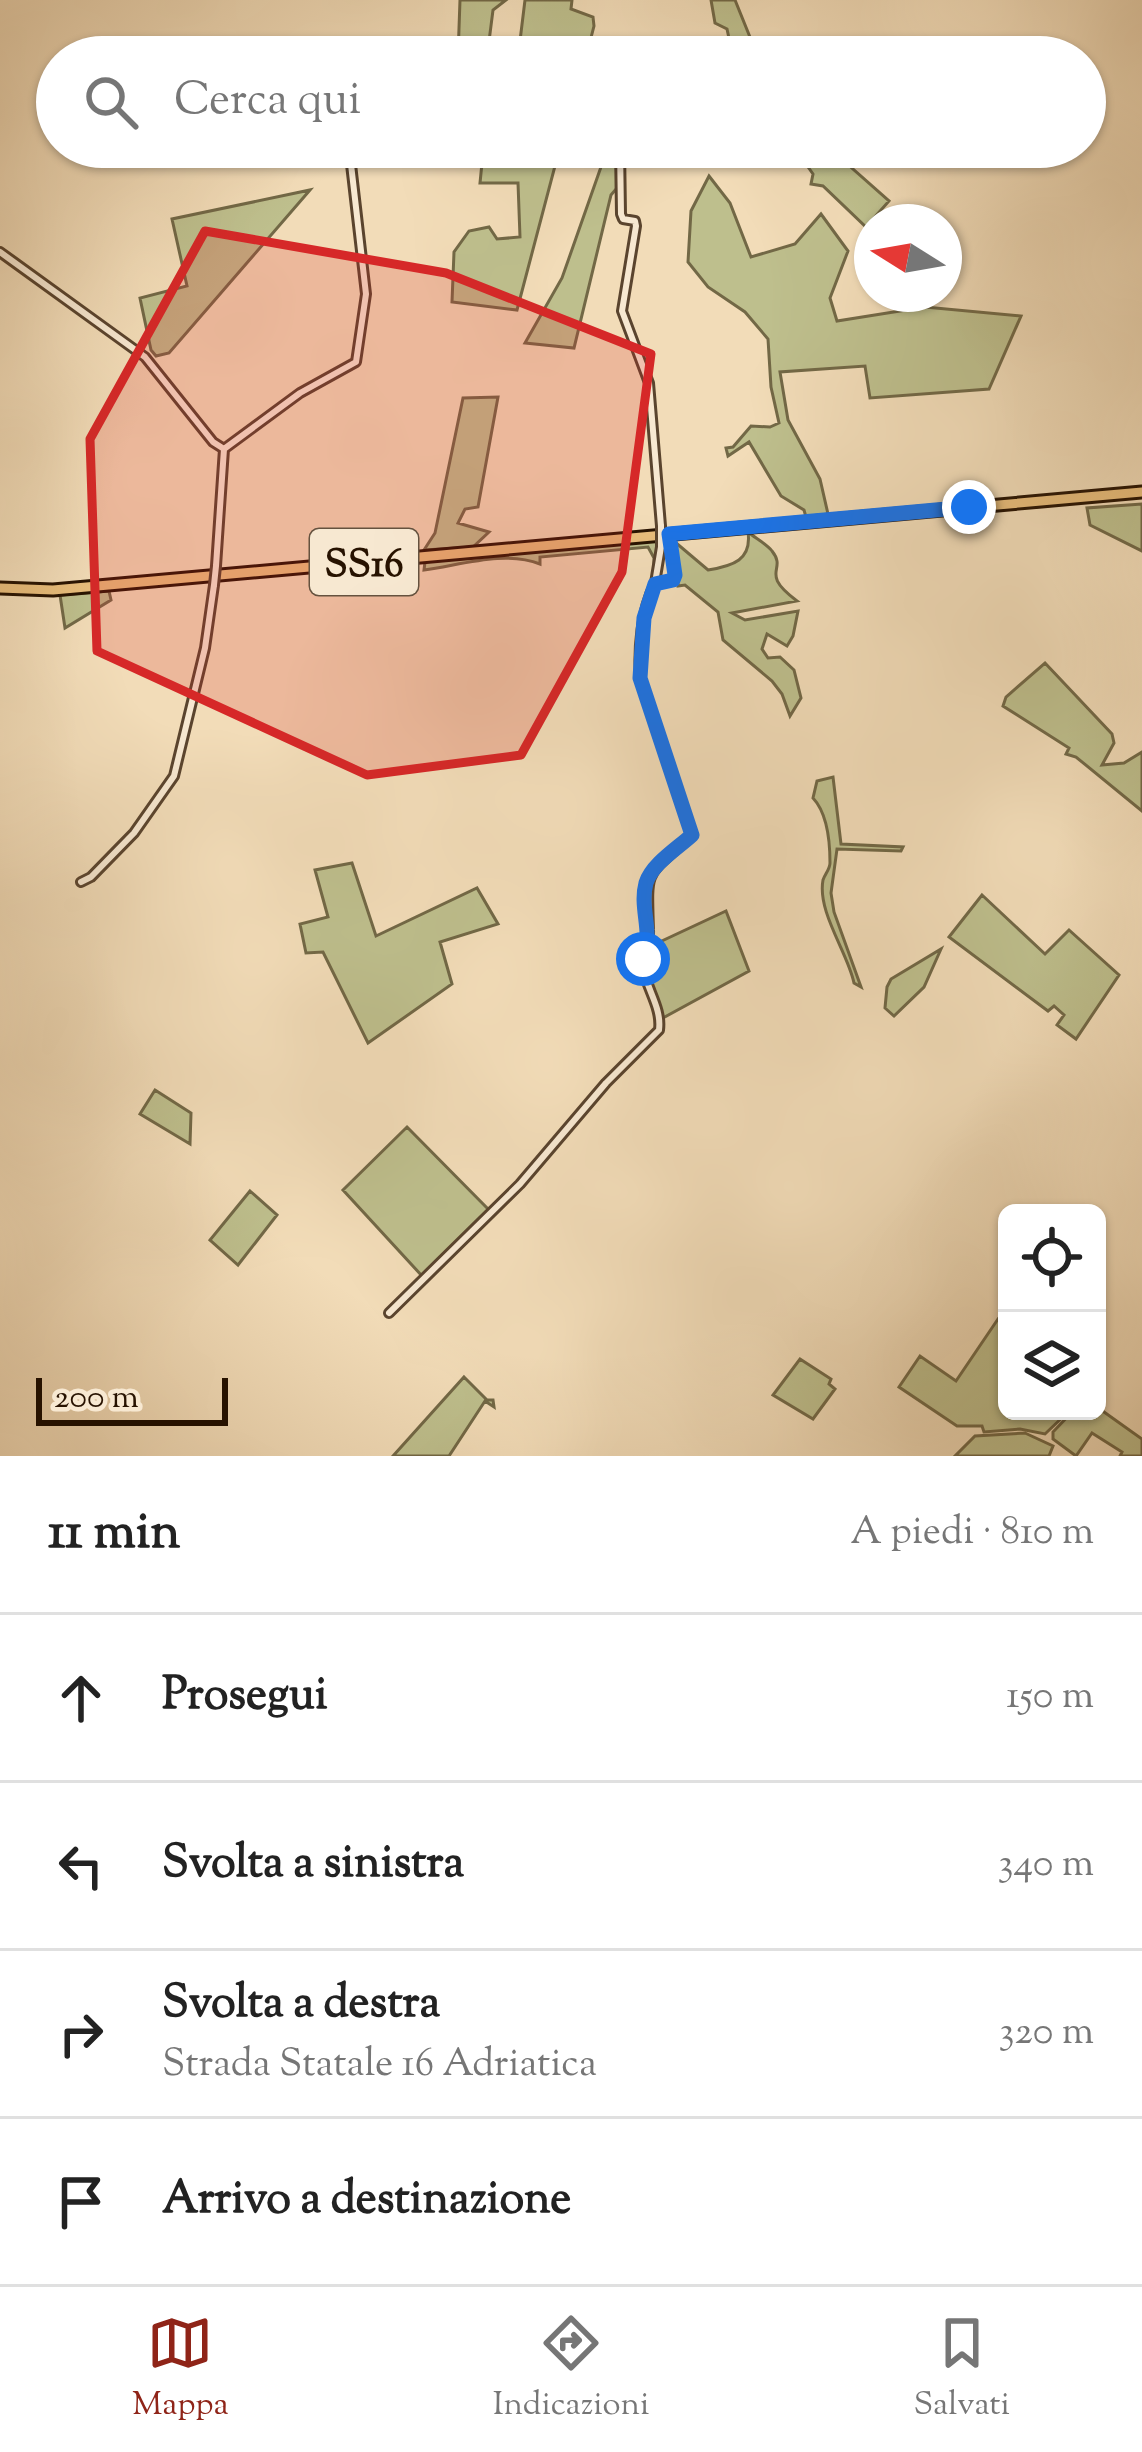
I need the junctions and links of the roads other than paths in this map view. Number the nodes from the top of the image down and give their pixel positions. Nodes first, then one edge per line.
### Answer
1 (351, 168) edge
2 (620, 168) edge
3 (0, 252) edge
4 (224, 449) junction
5 (1142, 492) edge
6 (668, 531) junction
7 (655, 584) junction
8 (0, 588) edge
9 (80, 882) dead end
10 (389, 1313) dead end

1 - 4 street
2 - 6 street
3 - 4 street
4 - 9 street, bridge
5 - 6 main road, SS16
6 - 7 street, bridge
6 - 7 street
6 - 8 main road, SS16
7 - 10 street

